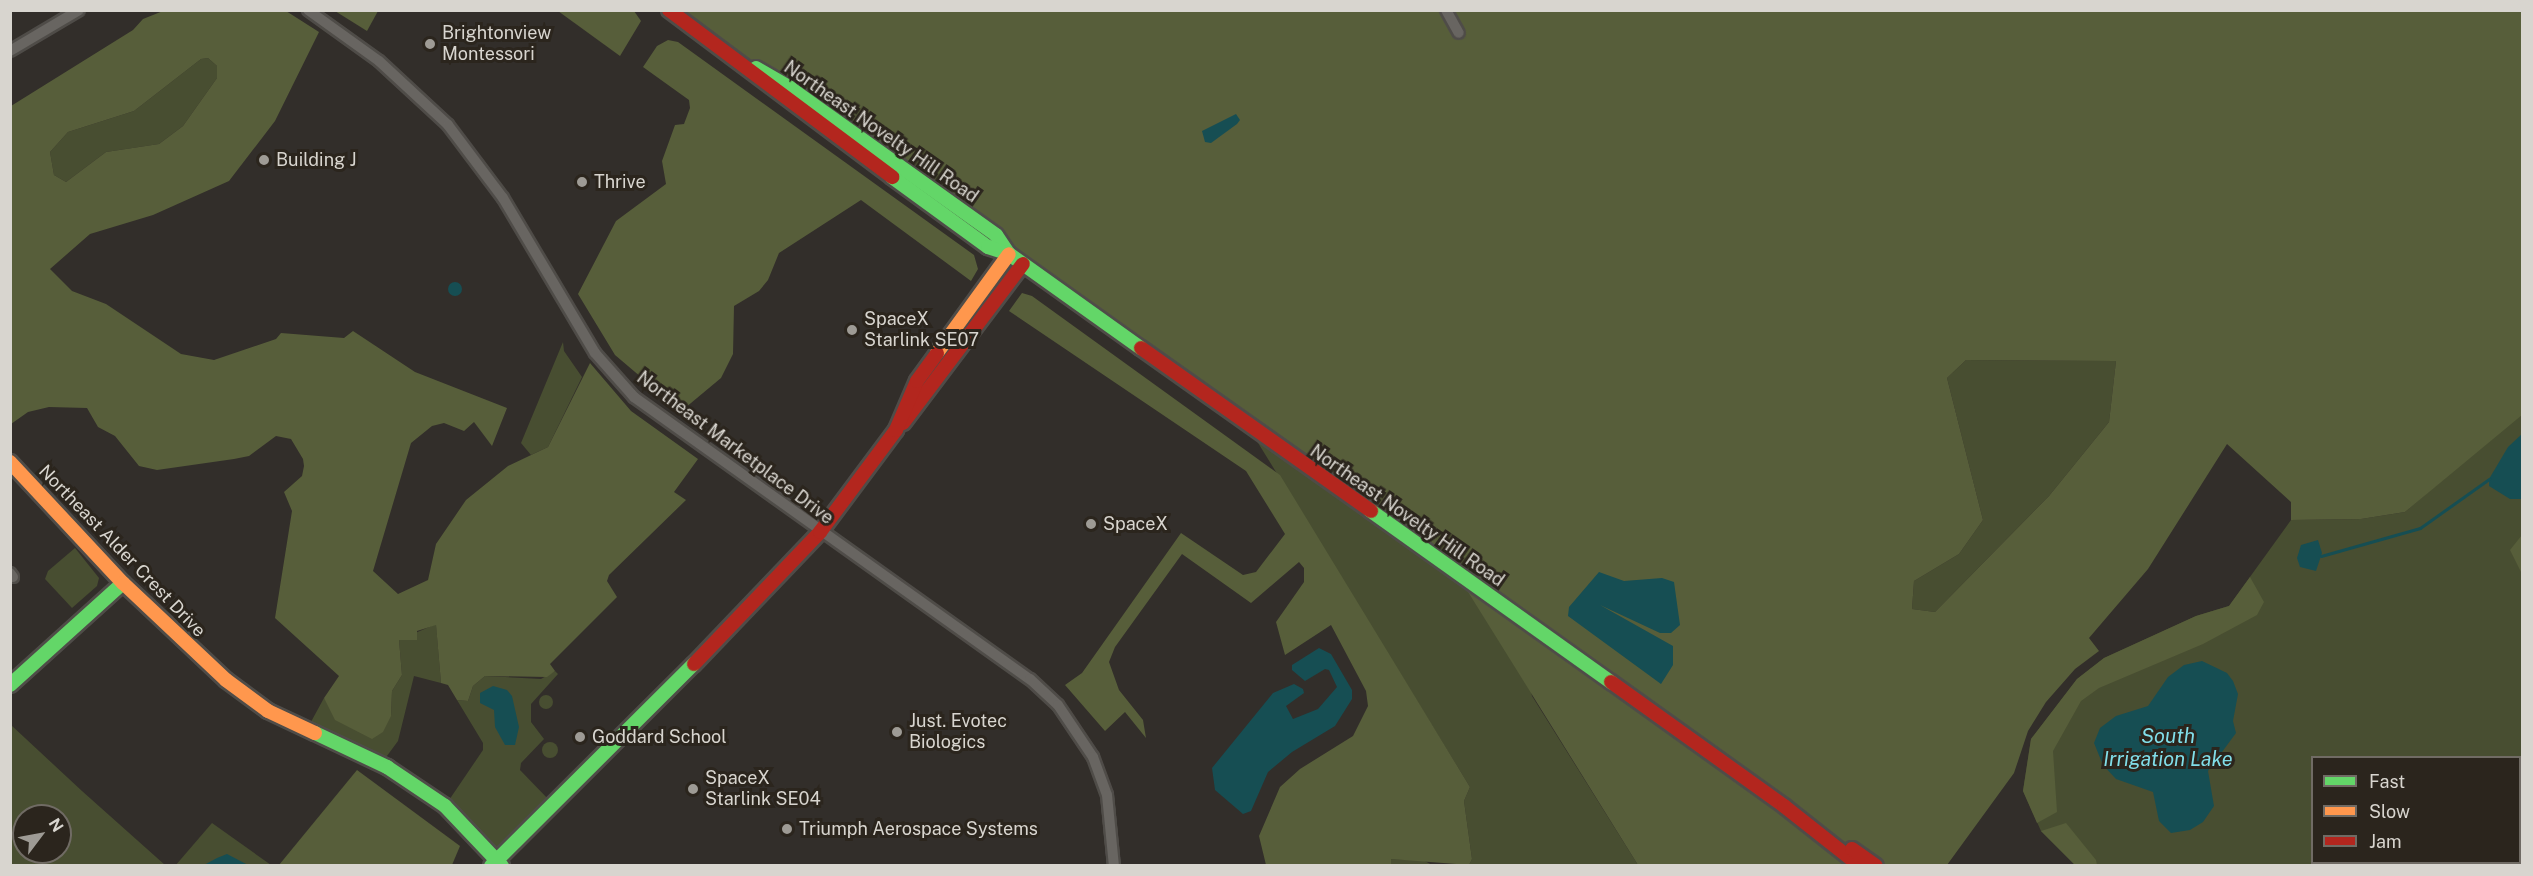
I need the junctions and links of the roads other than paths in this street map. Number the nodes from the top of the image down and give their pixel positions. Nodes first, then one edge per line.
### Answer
1 (79, 10) edge
2 (308, 10) edge
3 (669, 10) edge
4 (1446, 10) edge
5 (1459, 33) dead end
6 (10, 51) edge
7 (1009, 254) junction
8 (1023, 264) junction
9 (896, 430) junction
10 (10, 462) edge
11 (820, 532) junction
12 (123, 583) junction
13 (10, 685) edge
14 (1784, 806) junction
15 (496, 864) edge
16 (1114, 866) edge
17 (1860, 866) edge
18 (1876, 866) edge

1 - 6 street
2 - 11 street, Northeast Marketplace Drive
3 - 7 street, Northeast Novelty Hill Road
4 - 5 street
7 - 8 street, Northeast Novelty Hill Road
7 - 9 street
8 - 9 street
8 - 14 street, Northeast Novelty Hill Road
9 - 11 street
10 - 12 street, Northeast Alder Crest Drive
11 - 15 street
11 - 16 street, Northeast Marketplace Drive
12 - 13 street
12 - 15 street, Northeast Alder Crest Drive
14 - 17 street, Northeast Novelty Hill Road
14 - 18 street, Northeast Novelty Hill Road

